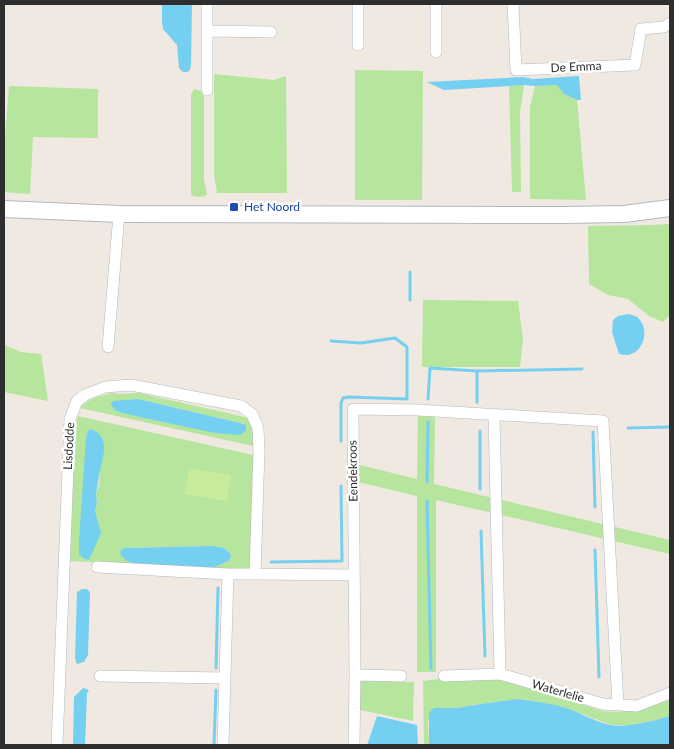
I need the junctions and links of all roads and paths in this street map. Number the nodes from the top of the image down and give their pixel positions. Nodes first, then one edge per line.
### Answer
1 (207, 4) edge
2 (358, 4) edge
3 (436, 4) edge
4 (513, 4) edge
5 (670, 23) edge
6 (207, 31) junction
7 (271, 32) dead end
8 (358, 45) dead end
9 (436, 52) dead end
10 (207, 90) dead end
11 (670, 208) edge
12 (4, 209) edge
13 (119, 214) junction
14 (108, 347) dead end
15 (494, 415) junction
16 (98, 567) dead end
17 (228, 574) junction
18 (256, 574) junction
19 (354, 575) junction
20 (500, 674) junction
21 (356, 675) junction
22 (100, 676) dead end
23 (401, 676) dead end
24 (444, 676) dead end
25 (225, 678) junction
26 (670, 693) edge
27 (618, 705) junction
28 (57, 745) edge
29 (223, 745) edge
30 (354, 745) edge

1 - 6 street
2 - 8 street
3 - 9 street
4 - 5 street, De Emma
6 - 7 street
6 - 10 street
11 - 13 main road
12 - 13 main road
13 - 14 street
15 - 19 street, Eendekroos
15 - 20 street
15 - 27 street, Eendekroos
16 - 17 street
17 - 18 street
17 - 25 street
18 - 19 street
18 - 28 street, Lisdodde
19 - 21 street, Eendekroos
20 - 24 street, Waterlelie
20 - 27 street, Waterlelie
21 - 23 street
21 - 30 street
22 - 25 street
25 - 29 street
26 - 27 street, Waterlelie

